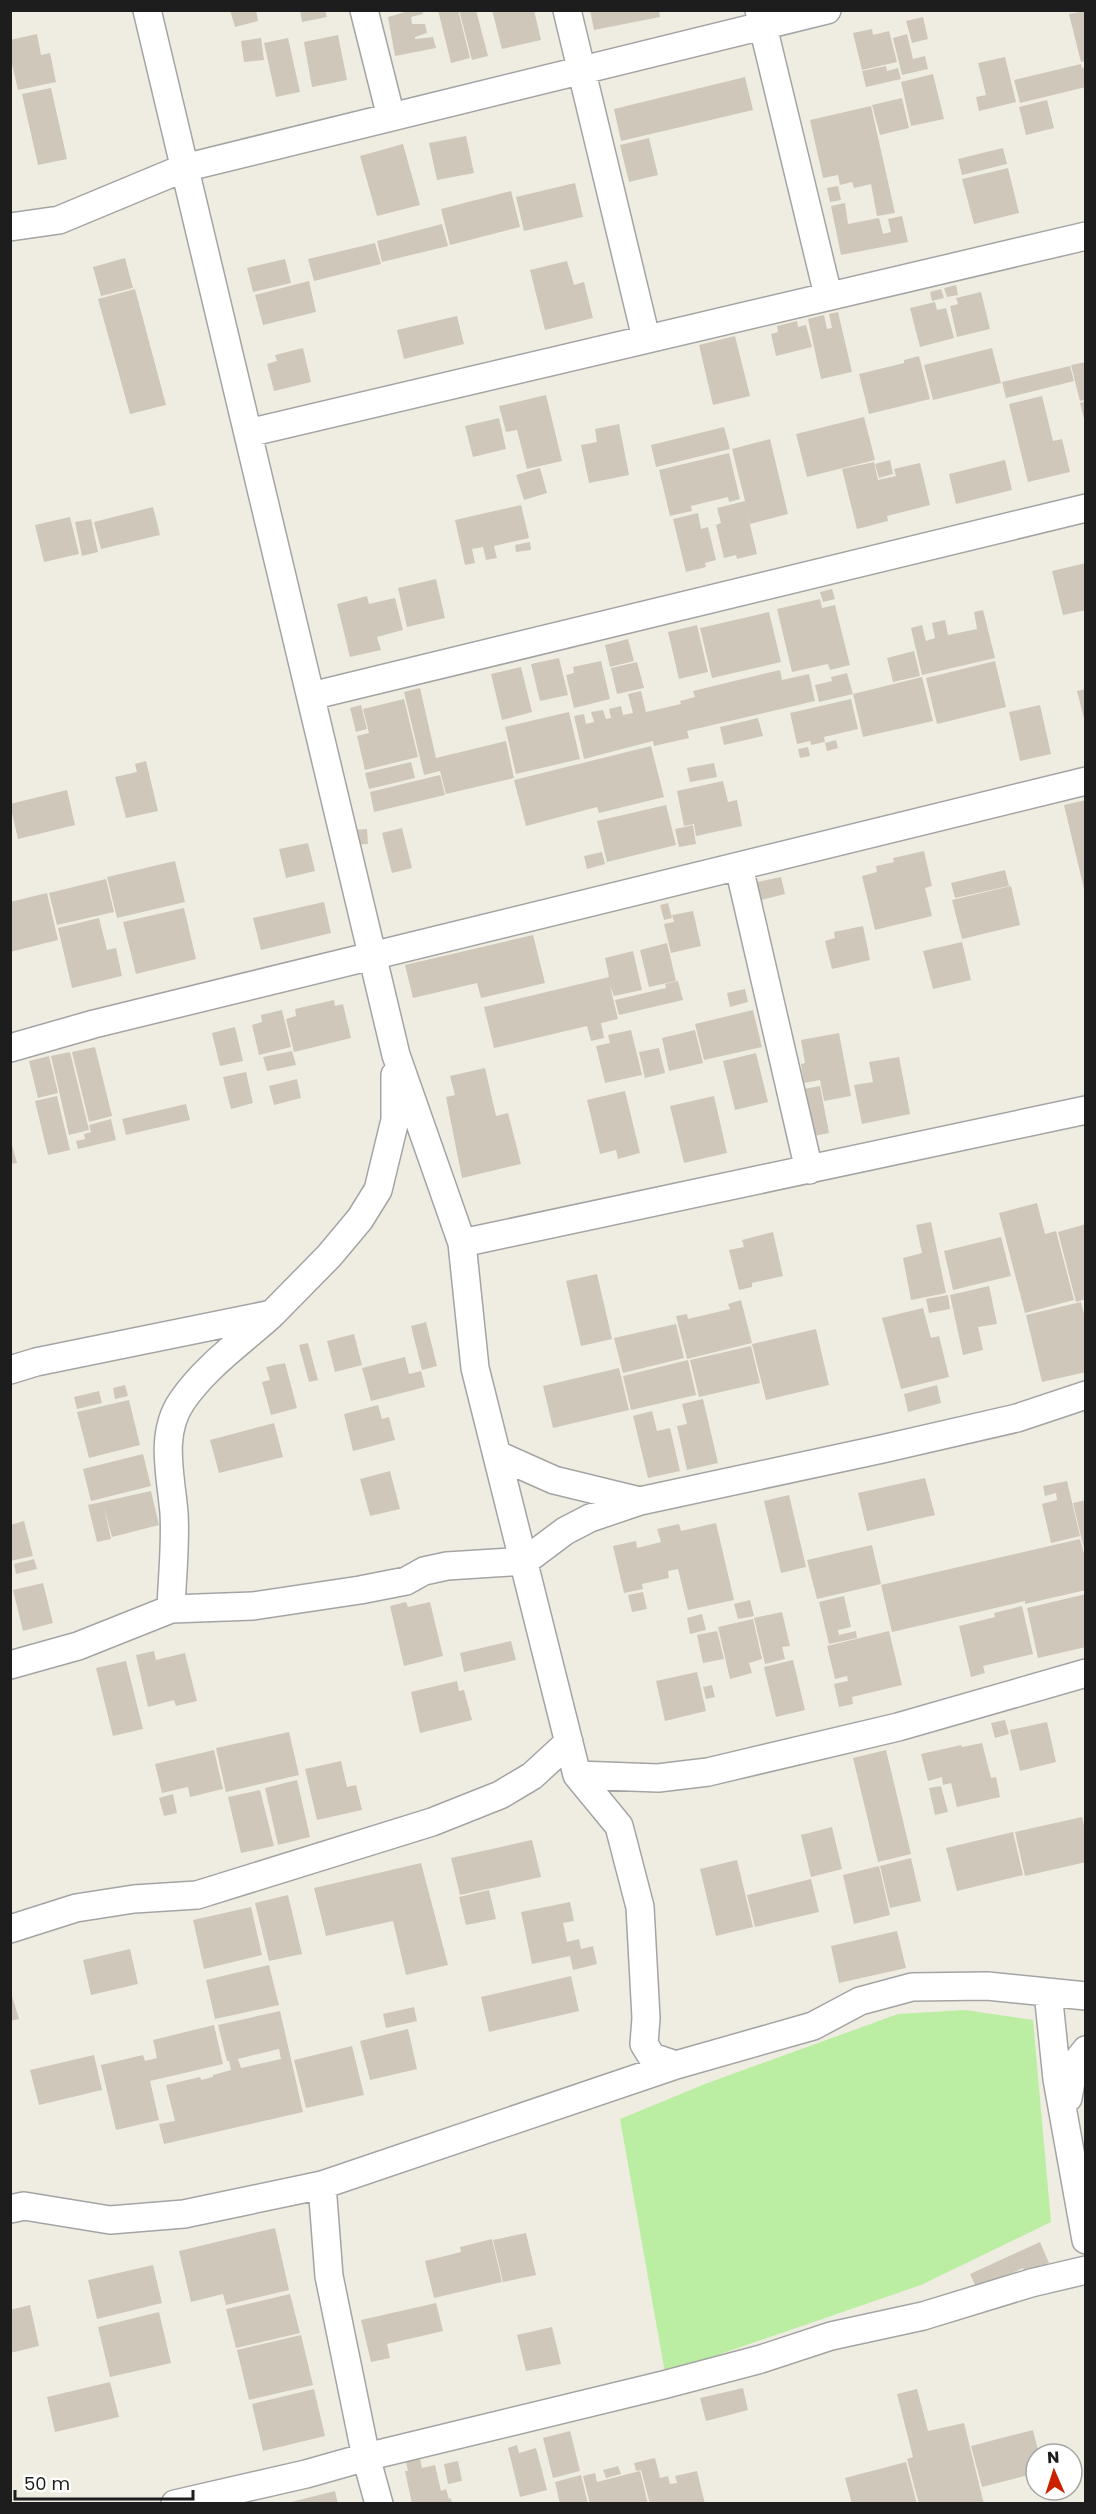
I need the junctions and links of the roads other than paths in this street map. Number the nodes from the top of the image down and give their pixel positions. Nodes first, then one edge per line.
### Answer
1 (147, 10) edge
2 (364, 10) edge
3 (567, 10) edge
4 (827, 10) edge
5 (761, 18) edge
6 (582, 70) junction
7 (391, 117) junction
8 (184, 168) junction
9 (10, 227) edge
10 (1086, 236) edge
11 (828, 295) junction
12 (646, 338) junction
13 (248, 433) junction
14 (1086, 508) edge
15 (311, 696) junction
16 (1086, 781) edge
17 (739, 867) junction
18 (372, 957) junction
19 (10, 1048) edge
20 (396, 1055) junction
21 (1086, 1110) edge
22 (809, 1170) junction
23 (462, 1243) junction
24 (272, 1314) junction
25 (10, 1370) edge
26 (1086, 1395) edge
27 (498, 1455) junction
28 (640, 1501) junction
29 (525, 1562) junction
30 (171, 1609) junction
31 (10, 1665) edge
32 (1086, 1673) edge
33 (569, 1742) junction
34 (578, 1775) junction
35 (10, 1929) edge
36 (1048, 1992) junction
37 (1086, 1996) edge
38 (1086, 2050) edge
39 (676, 2065) junction
40 (1065, 2121) junction
41 (322, 2185) junction
42 (10, 2209) edge
43 (1086, 2240) edge
44 (1086, 2270) edge
45 (366, 2457) junction
46 (175, 2504) edge
47 (379, 2504) edge

1 - 8 street
2 - 7 street
3 - 6 street
4 - 5 street
5 - 6 street
5 - 11 street
6 - 7 street
6 - 12 street
7 - 8 street
8 - 9 street
8 - 13 street
10 - 11 street
11 - 12 street
12 - 13 street
13 - 15 street
14 - 15 street
15 - 18 street
16 - 17 street
17 - 18 street
17 - 22 street
18 - 19 street
18 - 20 street
20 - 23 street
20 - 24 street
21 - 22 street
22 - 23 street
23 - 27 street
24 - 25 street
24 - 30 street
26 - 28 street
27 - 28 street
27 - 29 street
28 - 29 street
29 - 30 street
29 - 33 street
30 - 31 street
32 - 34 street
33 - 34 street
33 - 35 street
34 - 39 street
36 - 37 street
36 - 39 street
36 - 40 street
38 - 40 street
39 - 41 street
40 - 43 street
41 - 42 street
41 - 45 street
44 - 45 street
45 - 46 street
45 - 47 street

